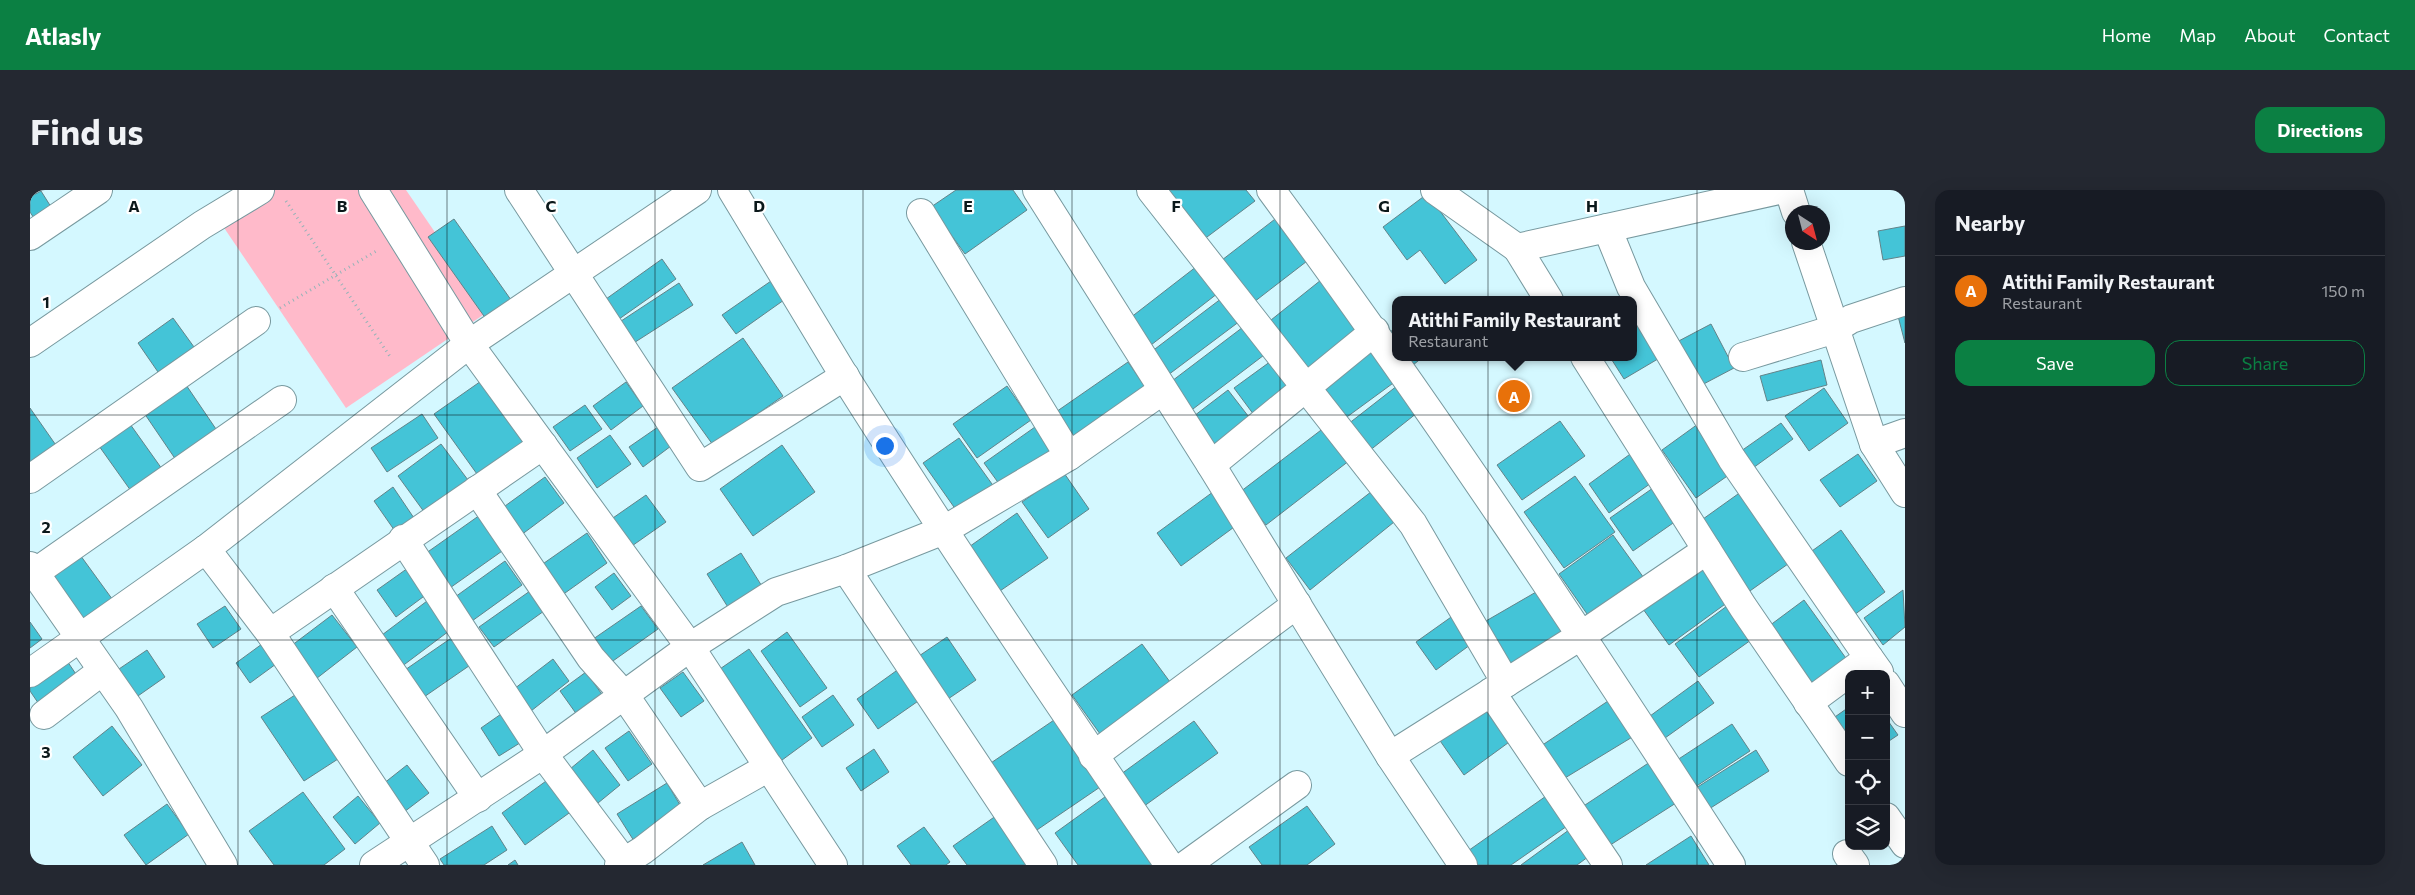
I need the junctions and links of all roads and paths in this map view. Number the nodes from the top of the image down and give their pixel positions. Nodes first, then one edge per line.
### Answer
1 (98, 190) edge
2 (373, 190) edge
3 (519, 190) edge
4 (697, 190) edge
5 (732, 190) edge
6 (1037, 190) edge
7 (1151, 190) edge
8 (1271, 190) edge
9 (1435, 190) edge
10 (1779, 190) edge
11 (1789, 190) edge
12 (272, 194) edge
13 (1794, 205) edge
14 (921, 214) dead end
15 (1607, 228) junction
16 (402, 235) junction
17 (30, 236) edge
18 (1516, 248) junction
19 (1809, 250) edge
20 (574, 273) junction
21 (336, 276) junction
22 (1546, 296) edge
23 (1636, 296) edge
24 (1637, 297) edge
25 (1905, 301) edge
26 (256, 321) joint
27 (1835, 329) junction
28 (1375, 331) junction
29 (30, 343) edge
30 (469, 344) junction
31 (1392, 356) edge
32 (1743, 356) dead end
33 (391, 358) dead end
34 (1395, 361) edge
35 (1588, 361) edge
36 (845, 376) junction
37 (1306, 388) junction
38 (1163, 390) junction
39 (282, 400) dead end
40 (1905, 433) edge
41 (1874, 444) junction
42 (543, 445) junction
43 (1069, 456) junction
44 (1211, 465) junction
45 (30, 478) edge
46 (477, 490) junction
47 (1905, 493) edge
48 (944, 530) junction
49 (403, 540) junction
50 (206, 549) junction
51 (1707, 550) junction
52 (846, 569) junction
53 (32, 572) edge
54 (334, 588) junction
55 (1297, 604) junction
56 (270, 633) junction
57 (1582, 635) junction
58 (78, 638) junction
59 (690, 648) junction
60 (1874, 666) edge
61 (102, 672) junction
62 (30, 673) edge
63 (1499, 687) junction
64 (1890, 690) edge
65 (625, 696) junction
66 (1808, 703) junction
67 (1905, 713) edge
68 (44, 715) dead end
69 (543, 754) junction
70 (1094, 756) junction
71 (1390, 756) junction
72 (1848, 760) edge
73 (769, 767) junction
74 (1297, 785) dead end
75 (478, 798) junction
76 (700, 806) junction
77 (1890, 823) edge
78 (410, 842) junction
79 (1905, 844) edge
80 (635, 861) edge
81 (223, 865) edge
82 (374, 865) edge
83 (425, 865) edge
84 (833, 865) edge
85 (1043, 865) edge
86 (1169, 865) edge
87 (1186, 865) edge
88 (1463, 865) edge
89 (1608, 865) edge
90 (1731, 865) edge

1 - 17 street
2 - 16 street
3 - 20 street
4 - 20 street
5 - 36 street
6 - 38 street
7 - 37 street
8 - 28 street
9 - 18 street
10 - 15 street
11 - 13 street
12 - 21 path
12 - 29 street
14 - 43 street
15 - 18 street
15 - 23 street
16 - 21 path
16 - 30 street
18 - 22 street
19 - 27 street
20 - 30 street
20 - 36 street
21 - 26 path
21 - 33 path
24 - 60 street
25 - 27 street
26 - 45 street
27 - 32 street
27 - 41 street
28 - 31 street
28 - 37 street
30 - 42 street
30 - 50 street
34 - 57 street
35 - 51 street
36 - 48 street
37 - 44 street
37 - 63 street
38 - 43 street
38 - 44 street
39 - 53 street
40 - 41 street
41 - 47 street
42 - 46 street
42 - 59 street
43 - 48 street
44 - 55 street
46 - 49 street
46 - 65 street
48 - 52 street
48 - 70 street
49 - 54 street
49 - 69 street
50 - 56 street
50 - 58 street
51 - 57 street
51 - 66 street
52 - 59 street
52 - 85 street
53 - 58 street
54 - 56 street
54 - 75 street
55 - 70 street
55 - 71 street
56 - 78 street
57 - 63 street
57 - 90 street
58 - 61 street
58 - 62 street
59 - 65 street
59 - 73 street
60 - 66 street
61 - 68 street
61 - 81 street
63 - 71 street
63 - 89 street
64 - 67 street
65 - 69 street
65 - 76 street
66 - 72 street
69 - 75 street
69 - 80 street
70 - 86 street
71 - 88 street
73 - 76 street
73 - 84 street
74 - 87 street
75 - 78 street
76 - 80 street
77 - 79 street
78 - 82 street
78 - 83 street

